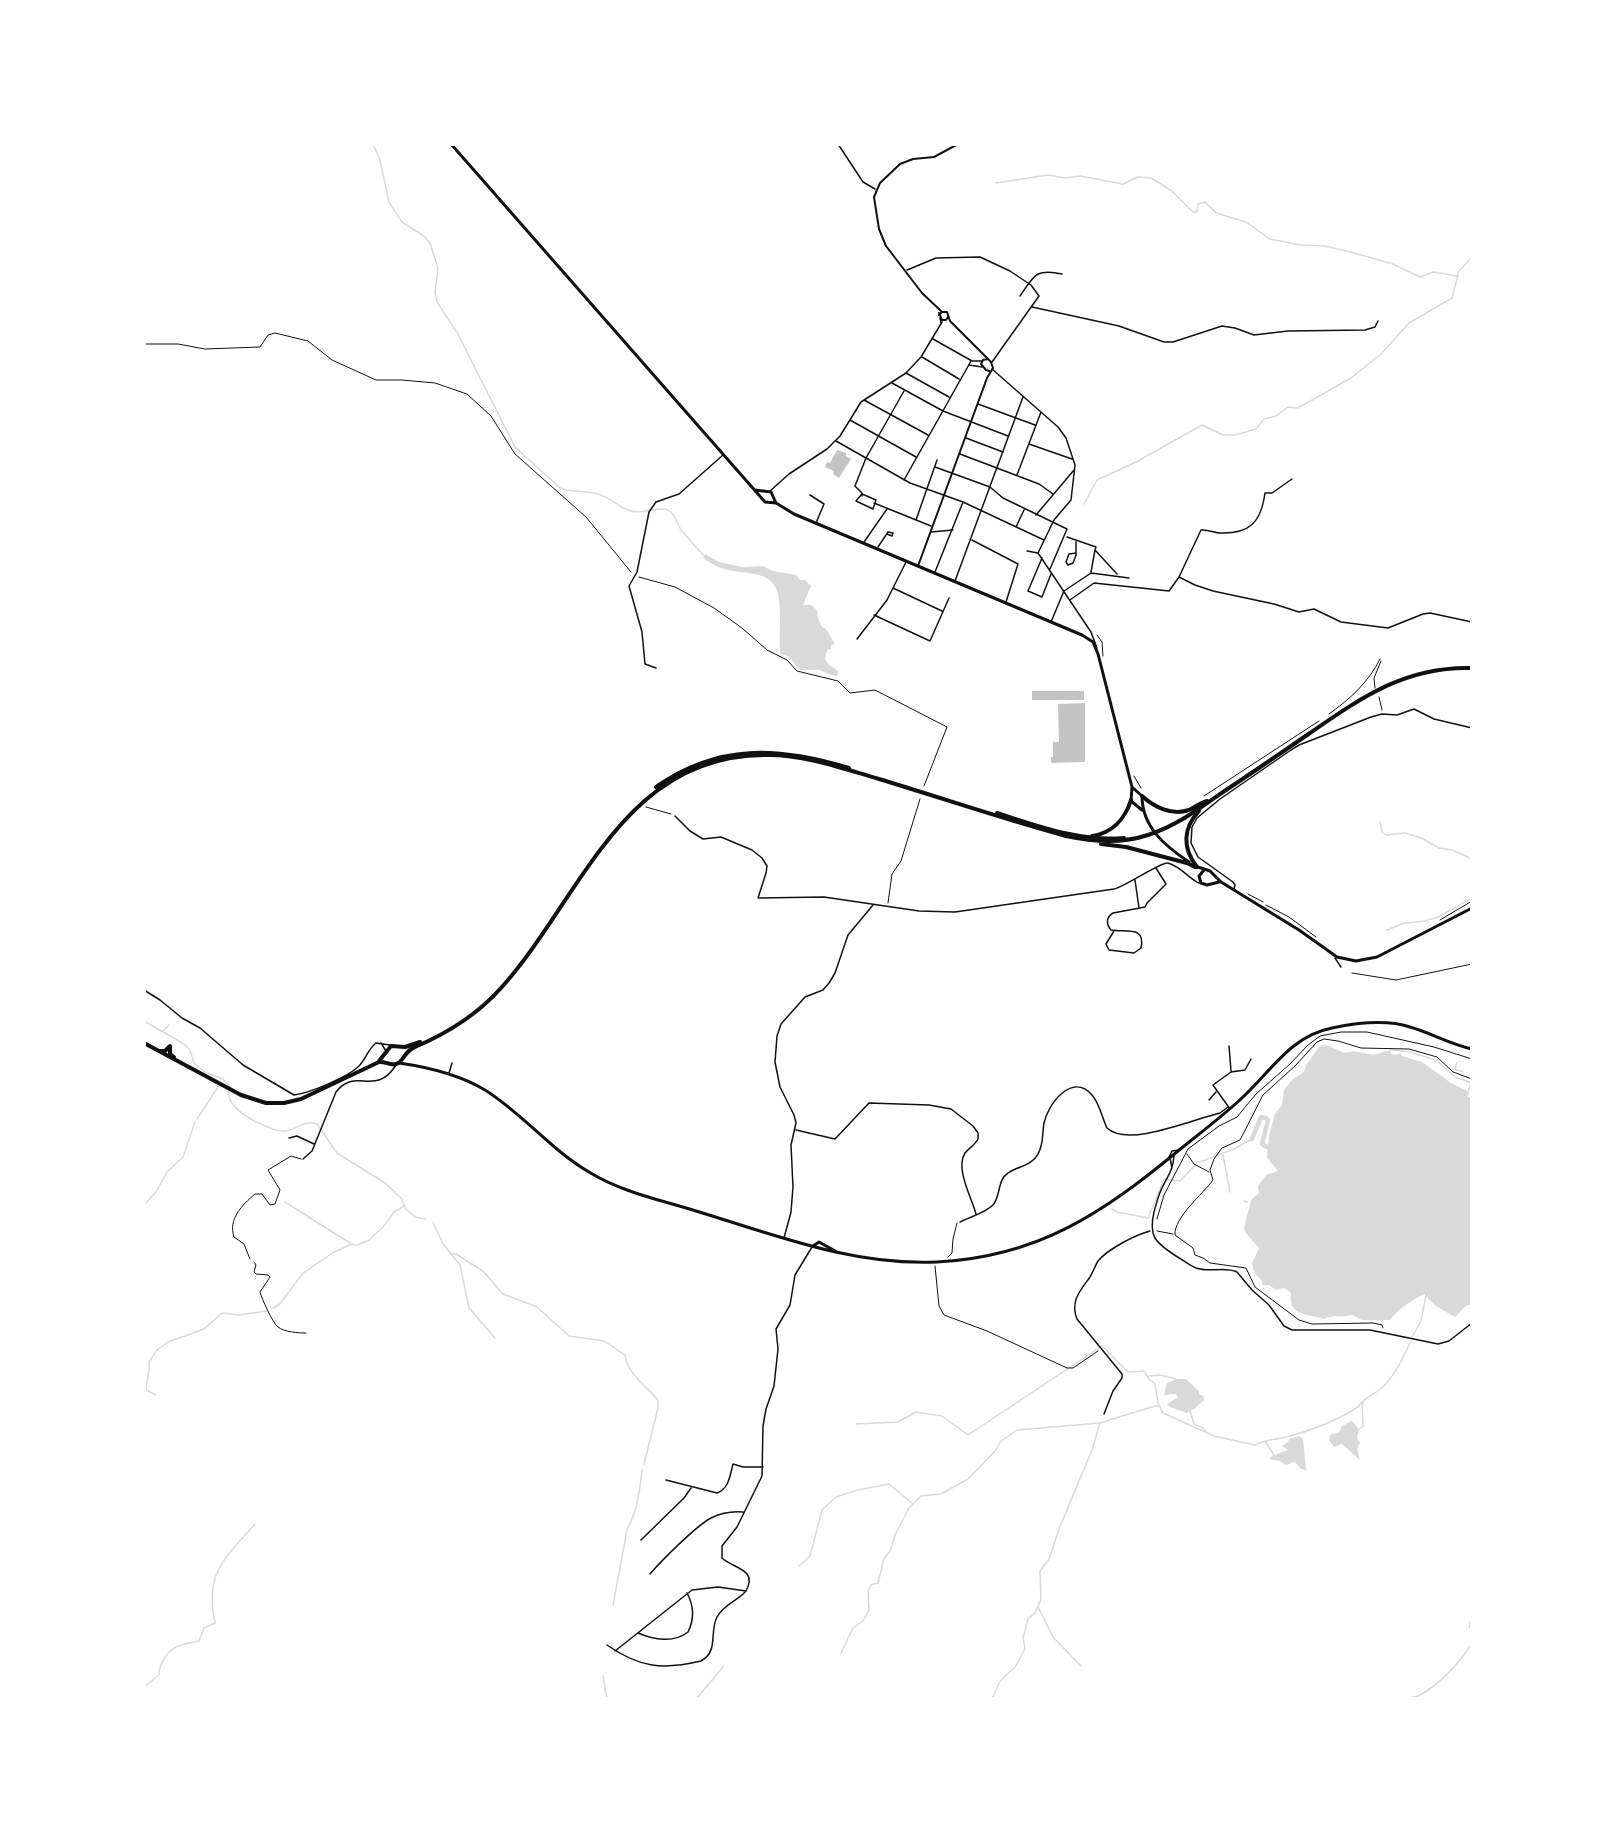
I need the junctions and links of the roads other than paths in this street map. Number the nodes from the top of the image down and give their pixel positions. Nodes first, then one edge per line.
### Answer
1 (451, 144) edge
2 (838, 144) edge
3 (958, 144) edge
4 (876, 190) junction
5 (905, 271) junction
6 (1062, 274) dead end
7 (1029, 284) junction
8 (1020, 296) dead end
9 (1032, 307) junction
10 (938, 310) junction
11 (943, 311) junction
12 (944, 318) junction
13 (1378, 321) dead end
14 (933, 339) junction
15 (982, 355) junction
16 (921, 357) junction
17 (988, 359) junction
18 (971, 361) junction
19 (982, 361) junction
20 (991, 362) junction
21 (969, 365) junction
22 (984, 368) junction
23 (991, 370) junction
24 (906, 373) junction
25 (987, 378) junction
26 (960, 379) junction
27 (891, 382) junction
28 (905, 390) junction
29 (1023, 397) junction
30 (950, 398) junction
31 (864, 399) junction
32 (978, 404) junction
33 (943, 411) junction
34 (1041, 412) junction
35 (891, 414) junction
36 (1015, 418) junction
37 (849, 420) junction
38 (971, 422) junction
39 (1035, 425) junction
40 (878, 436) junction
41 (929, 436) junction
42 (1009, 436) junction
43 (965, 438) junction
44 (835, 441) junction
45 (1029, 444) junction
46 (1003, 452) junction
47 (723, 454) junction
48 (959, 454) junction
49 (866, 458) junction
50 (916, 458) junction
51 (937, 460) dead end
52 (1073, 460) junction
53 (935, 467) junction
54 (997, 468) junction
55 (1075, 470) junction
56 (952, 473) junction
57 (1017, 476) junction
58 (1292, 479) dead end
59 (904, 480) junction
60 (990, 487) junction
61 (776, 488) junction
62 (754, 489) junction
63 (926, 489) junction
64 (767, 492) junction
65 (1053, 494) junction
66 (810, 495) dead end
67 (862, 495) junction
68 (943, 495) junction
69 (773, 496) junction
70 (763, 497) junction
71 (770, 502) junction
72 (963, 502) junction
73 (776, 503) junction
74 (874, 503) dead end
75 (888, 508) junction
76 (1024, 509) junction
77 (981, 511) junction
78 (1036, 515) junction
79 (916, 520) junction
80 (1053, 523) junction
81 (815, 524) junction
82 (932, 526) junction
83 (1016, 527) junction
84 (953, 530) junction
85 (930, 532) junction
86 (887, 534) dead end
87 (1065, 536) junction
88 (971, 540) junction
89 (1044, 540) junction
90 (1076, 541) junction
91 (864, 544) junction
92 (877, 549) junction
93 (1095, 550) junction
94 (1027, 551) dead end
95 (1038, 553) junction
96 (1076, 554) dead end
97 (1042, 558) junction
98 (906, 562) junction
99 (918, 566) junction
100 (1050, 569) junction
101 (934, 573) junction
102 (1052, 573) junction
103 (1091, 573) junction
104 (1117, 575) junction
105 (1179, 577) junction
106 (1129, 578) dead end
107 (955, 582) junction
108 (893, 588) junction
109 (1064, 591) junction
110 (948, 598) dead end
111 (1070, 600) junction
112 (1006, 603) junction
113 (943, 612) junction
114 (874, 615) junction
115 (1051, 622) junction
116 (1472, 622) edge
117 (1091, 632) junction
118 (857, 639) dead end
119 (1091, 640) junction
120 (1472, 666) edge
121 (656, 668) dead end
122 (1472, 728) edge
123 (1132, 787) junction
124 (1132, 794) junction
125 (1142, 794) junction
126 (1131, 800) junction
127 (1205, 800) junction
128 (1142, 802) junction
129 (1136, 805) junction
130 (1142, 810) junction
131 (675, 816) road end
132 (1045, 831) junction
133 (1151, 833) junction
134 (1079, 837) junction
135 (1195, 866) junction
136 (1155, 867) junction
137 (1204, 870) junction
138 (1199, 875) junction
139 (1214, 876) junction
140 (1192, 878) junction
141 (1135, 880) junction
142 (1221, 882) junction
143 (1201, 883) junction
144 (1211, 883) junction
145 (1234, 890) junction
146 (874, 904) junction
147 (1472, 908) edge
148 (1139, 909) junction
149 (1114, 931) junction
150 (1334, 953) junction
151 (1341, 967) dead end
152 (144, 990) edge
153 (380, 1042) junction
154 (144, 1043) edge
155 (396, 1046) junction
156 (1229, 1046) dead end
157 (1472, 1049) edge
158 (159, 1051) junction
159 (385, 1052) junction
160 (403, 1056) junction
161 (1251, 1059) dead end
162 (379, 1062) junction
163 (388, 1062) junction
164 (452, 1063) dead end
165 (182, 1064) junction
166 (398, 1064) junction
167 (408, 1065) junction
168 (1231, 1072) junction
169 (390, 1074) junction
170 (448, 1074) junction
171 (1217, 1091) junction
172 (1209, 1101) dead end
173 (1229, 1108) junction
174 (1220, 1114) junction
175 (795, 1130) junction
176 (289, 1138) dead end
177 (315, 1145) junction
178 (1180, 1149) junction
179 (303, 1159) joint
180 (1172, 1160) junction
181 (976, 1215) junction
182 (960, 1222) road end
183 (1152, 1231) junction
184 (784, 1238) junction
185 (817, 1242) junction
186 (802, 1243) junction
187 (813, 1246) junction
188 (838, 1253) junction
189 (250, 1259) road end
190 (1472, 1323) edge
191 (1104, 1414) dead end
192 (729, 1462) dead end
193 (733, 1464) junction
194 (764, 1467) junction
195 (666, 1480) dead end
196 (691, 1487) junction
197 (744, 1512) junction
198 (640, 1540) dead end
199 (650, 1574) dead end
200 (746, 1591) junction
201 (687, 1593) junction
202 (637, 1633) junction
203 (607, 1646) dead end
204 (615, 1651) junction

1 - 47 main road
2 - 4 street
3 - 4 street
4 - 5 street
5 - 7 street
5 - 10 street
6 - 7 street
7 - 8 street
7 - 9 street
9 - 13 street
9 - 20 street
10 - 11 street
10 - 12 street
11 - 12 street
11 - 12 street
12 - 14 street
12 - 15 street
14 - 16 street
14 - 18 street
15 - 17 street
15 - 19 street
16 - 24 street
16 - 26 street
17 - 19 street
17 - 20 street
18 - 19 street
18 - 21 street
19 - 22 street
20 - 23 street
21 - 22 street
21 - 26 street
22 - 23 street
22 - 25 street
23 - 25 street
23 - 29 street
24 - 27 street
24 - 30 street
25 - 32 street
26 - 30 street
27 - 28 street
27 - 31 street
28 - 33 street
28 - 35 street
29 - 34 street
29 - 36 street
30 - 33 street
31 - 35 street
31 - 37 street
32 - 36 street
32 - 38 street
33 - 38 street
33 - 41 street
34 - 39 street
34 - 52 street
35 - 40 street
35 - 41 street
36 - 39 street
36 - 42 street
37 - 40 street
37 - 44 street
38 - 42 street
38 - 43 street
39 - 45 street
40 - 49 street
40 - 50 street
41 - 50 street
42 - 46 street
43 - 46 street
43 - 48 street
44 - 49 street
44 - 61 street
45 - 52 street
45 - 57 street
46 - 54 street
47 - 62 main road
47 - 121 street
48 - 54 street
48 - 56 street
49 - 59 street
49 - 67 street
50 - 59 street
51 - 53 street
52 - 55 street
53 - 56 street
53 - 63 street
54 - 57 street
54 - 60 street
55 - 65 street
55 - 80 street
56 - 60 street
56 - 68 street
57 - 65 street
58 - 105 street
59 - 63 street
60 - 76 street
60 - 77 street
61 - 64 street
61 - 69 street
62 - 64 main road
62 - 70 main road
63 - 68 street
63 - 79 street
64 - 69 main road
64 - 70 main road
65 - 78 street
66 - 81 street
67 - 67 street
68 - 72 street
68 - 82 street
69 - 71 main road
69 - 73 main road
70 - 71 main road
71 - 73 main road
72 - 77 street
72 - 84 street
73 - 81 main road
74 - 75 street
75 - 79 street
75 - 91 street
76 - 78 street
76 - 83 street
77 - 83 street
77 - 88 street
78 - 80 street
79 - 82 street
80 - 87 street
80 - 89 street
81 - 91 main road
82 - 85 street
83 - 89 street
84 - 85 street
84 - 101 street
85 - 99 street
86 - 92 street
87 - 90 street
87 - 100 street
88 - 107 street
88 - 112 street
89 - 95 street
90 - 93 street
90 - 96 street
91 - 92 main road
92 - 98 main road
93 - 103 street
93 - 104 street
94 - 95 street
95 - 97 street
97 - 100 street
97 - 102 street
98 - 99 main road
98 - 108 street
99 - 101 main road
100 - 102 street
101 - 107 main road
102 - 109 street
103 - 104 street
103 - 109 street
104 - 106 street
105 - 111 street
105 - 116 street
107 - 112 main road
108 - 113 street
108 - 114 street
109 - 111 street
109 - 115 street
110 - 113 street
111 - 117 street
112 - 115 main road
113 - 114 street
114 - 118 street
115 - 119 main road
117 - 119 street
117 - 119 street
119 - 123 main road
120 - 127 highway
122 - 145 street
123 - 124 main road
123 - 125 main road
124 - 125 main road
124 - 126 main road
125 - 127 highway
125 - 128 main road
126 - 129 main road
126 - 134 highway
127 - 133 highway
127 - 135 highway
128 - 129 main road
128 - 130 main road
129 - 130 main road
130 - 135 main road
131 - 146 street
132 - 133 highway
132 - 135 highway
132 - 160 highway
133 - 134 highway
134 - 155 highway
135 - 137 main road
135 - 138 main road
136 - 140 street
136 - 141 street
136 - 148 street
137 - 138 main road
137 - 139 main road
138 - 140 street
138 - 143 main road
139 - 142 main road
139 - 144 main road
140 - 143 street
141 - 146 street
141 - 148 street
142 - 144 main road
142 - 145 main road
143 - 144 main road
145 - 150 main road
146 - 175 street
147 - 150 main road
148 - 149 street
149 - 149 street
150 - 151 street
152 - 153 street
153 - 155 street
153 - 159 street
154 - 158 highway
155 - 159 highway
155 - 160 highway
156 - 168 street
157 - 173 main road
158 - 165 highway
158 - 165 highway
159 - 162 highway
159 - 163 highway
160 - 166 highway
160 - 167 main road
161 - 168 street
162 - 163 highway
162 - 165 highway
163 - 166 highway
163 - 169 street
164 - 170 street
166 - 167 main road
166 - 169 street
167 - 170 main road
168 - 171 street
169 - 177 street
170 - 184 main road
171 - 172 street
171 - 173 street
173 - 174 main road
174 - 178 main road
174 - 181 street
175 - 181 street
175 - 184 street
176 - 177 street
177 - 179 street
178 - 180 main road
178 - 180 street
179 - 189 lane
180 - 183 street
180 - 188 main road
181 - 182 street
183 - 190 street
183 - 191 street
184 - 186 main road
185 - 186 main road
185 - 187 main road
185 - 188 main road
186 - 187 main road
187 - 188 main road
187 - 194 street
192 - 193 street
193 - 194 street
193 - 196 street
194 - 197 street
195 - 196 street
196 - 198 street
197 - 199 street
197 - 200 street
200 - 201 street
200 - 204 street
201 - 202 street
201 - 202 street
202 - 204 street
203 - 204 street

